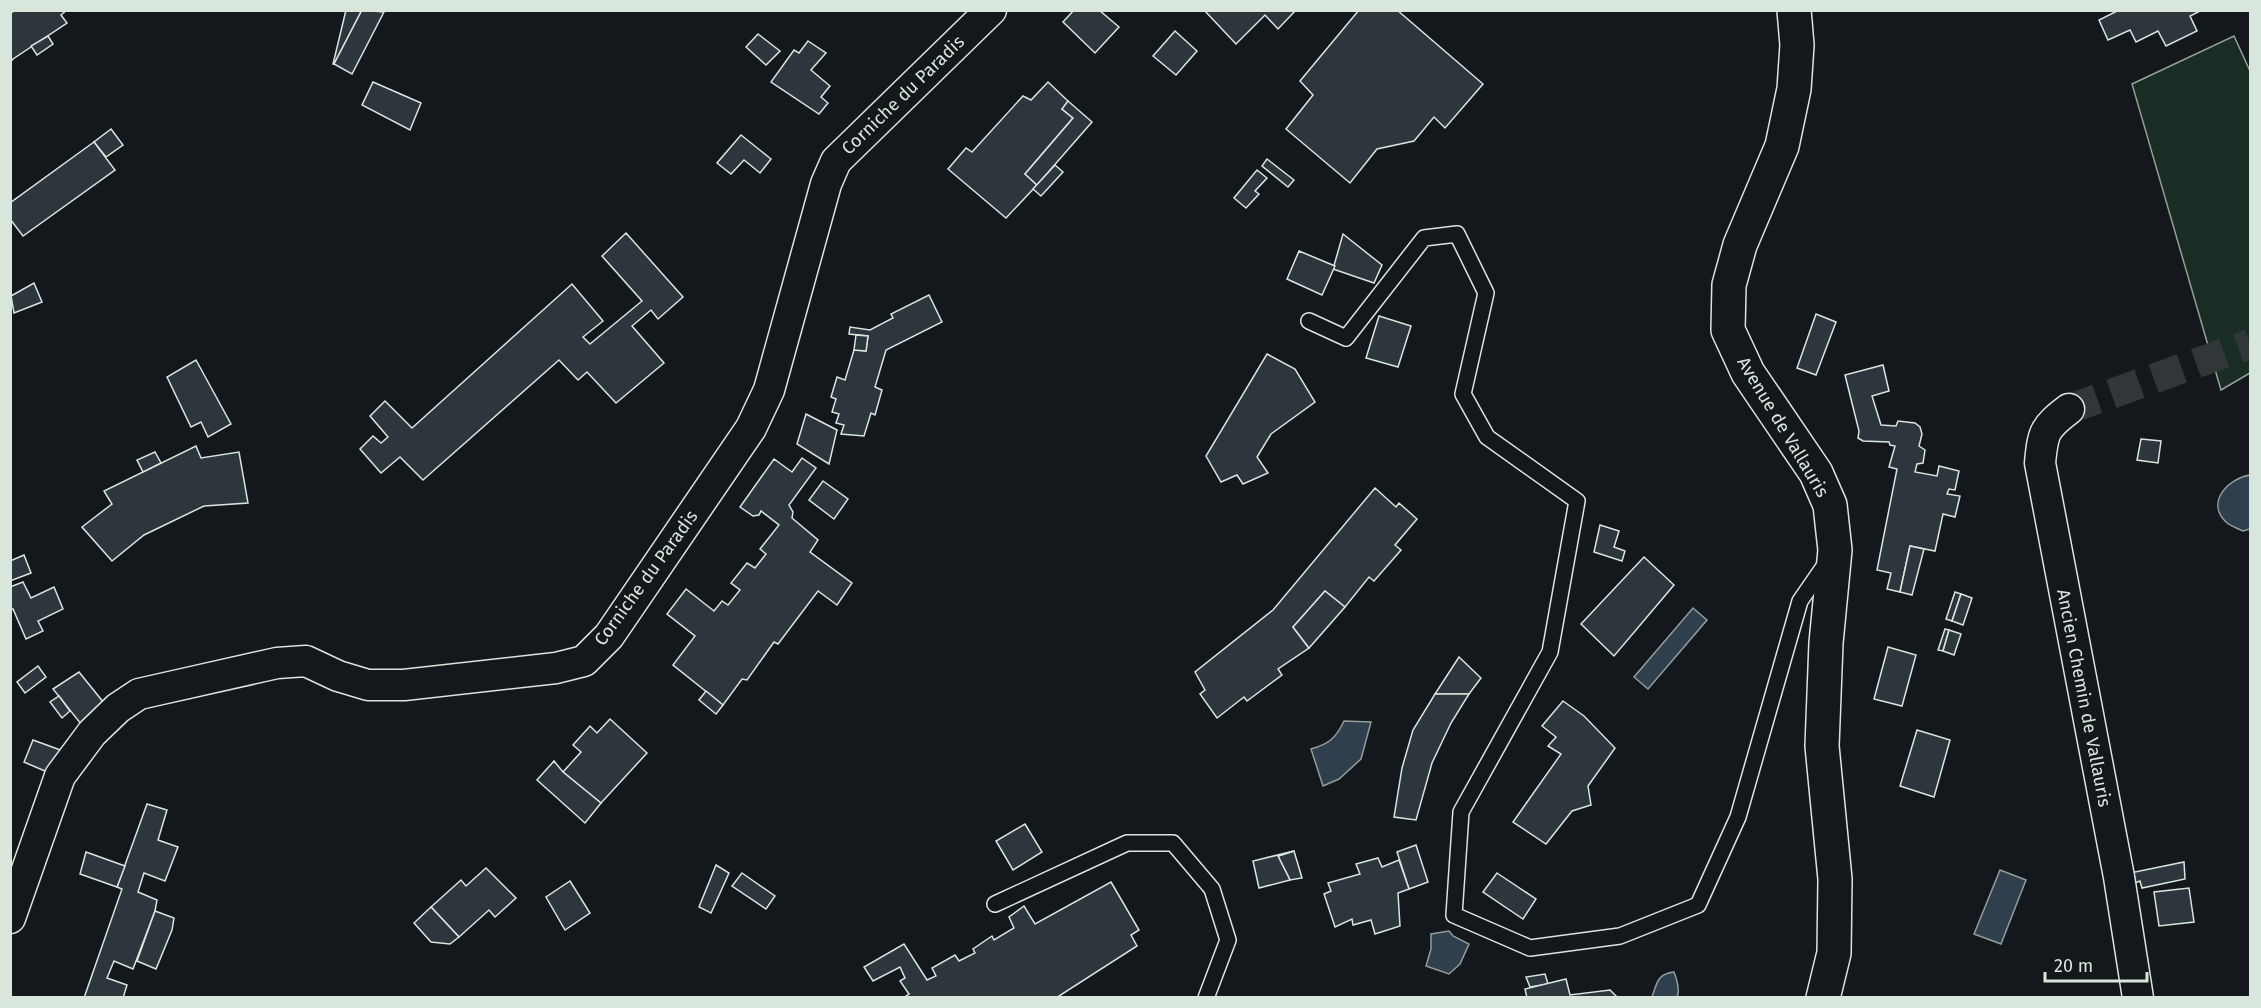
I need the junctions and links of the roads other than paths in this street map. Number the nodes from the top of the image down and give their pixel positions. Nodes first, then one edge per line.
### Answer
1 (991, 10) edge
2 (1794, 10) edge
3 (1309, 321) dead end
4 (2069, 409) tunnel mouth
5 (1835, 550) junction
6 (995, 904) dead end
7 (10, 918) edge
8 (1206, 998) edge
9 (1823, 998) edge
10 (2138, 998) edge

1 - 7 street, Corniche du Paradis
2 - 5 main road, Avenue de Vallauris
3 - 5 lane
4 - 10 street, Ancien Chemin de Vallauris
5 - 9 main road, Avenue de Vallauris
6 - 8 lane

